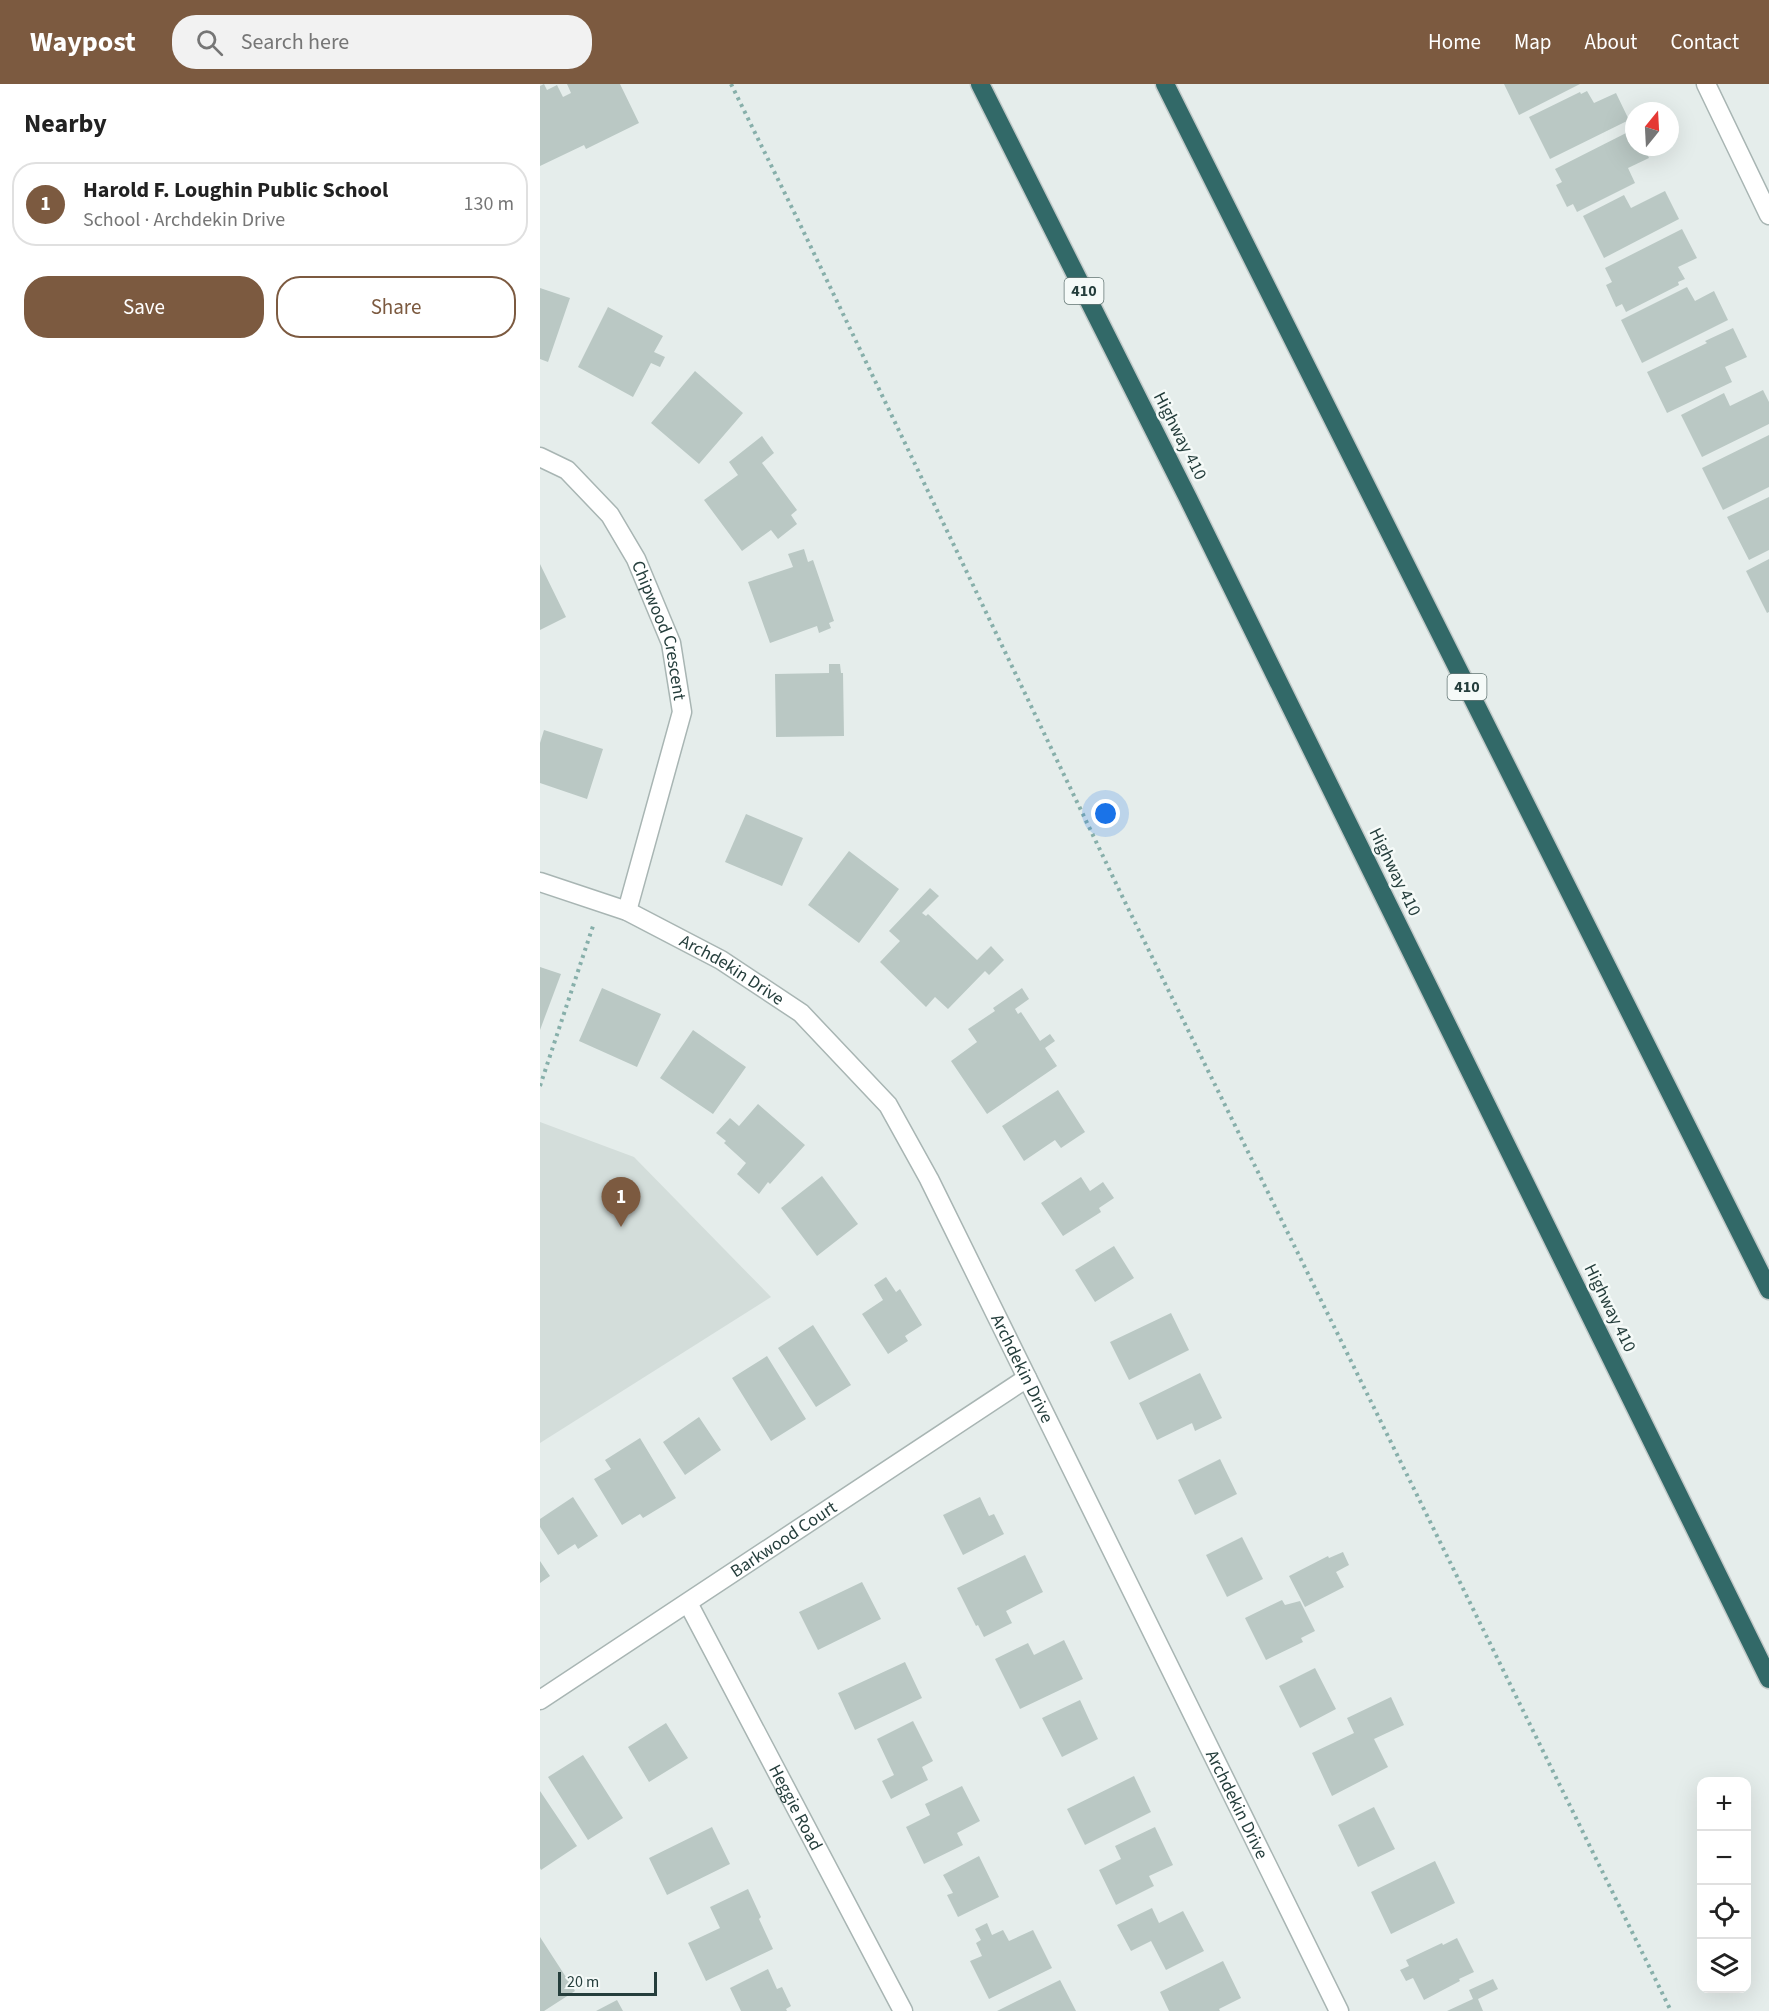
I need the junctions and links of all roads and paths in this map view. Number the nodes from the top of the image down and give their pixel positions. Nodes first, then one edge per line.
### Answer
1 (731, 84) edge
2 (980, 84) edge
3 (1165, 84) edge
4 (1706, 84) edge
5 (1769, 215) edge
6 (540, 457) edge
7 (540, 882) edge
8 (601, 902) junction
9 (627, 911) junction
10 (540, 1086) edge
11 (1769, 1290) edge
12 (1027, 1378) junction
13 (688, 1603) junction
14 (1769, 1679) edge
15 (540, 1700) edge
16 (903, 2011) edge
17 (1339, 2011) edge
18 (1671, 2011) edge

1 - 18 path
2 - 14 highway, Highway 410 / 410
3 - 11 highway, 410
4 - 5 street
6 - 9 street, Chipwood Crescent
7 - 8 street, Archdekin Drive
8 - 9 street, Archdekin Drive
8 - 10 path
9 - 12 street, Archdekin Drive
12 - 13 street, Barkwood Court
12 - 17 street, Archdekin Drive
13 - 15 street, Barkwood Court
13 - 16 street, Heggie Road

